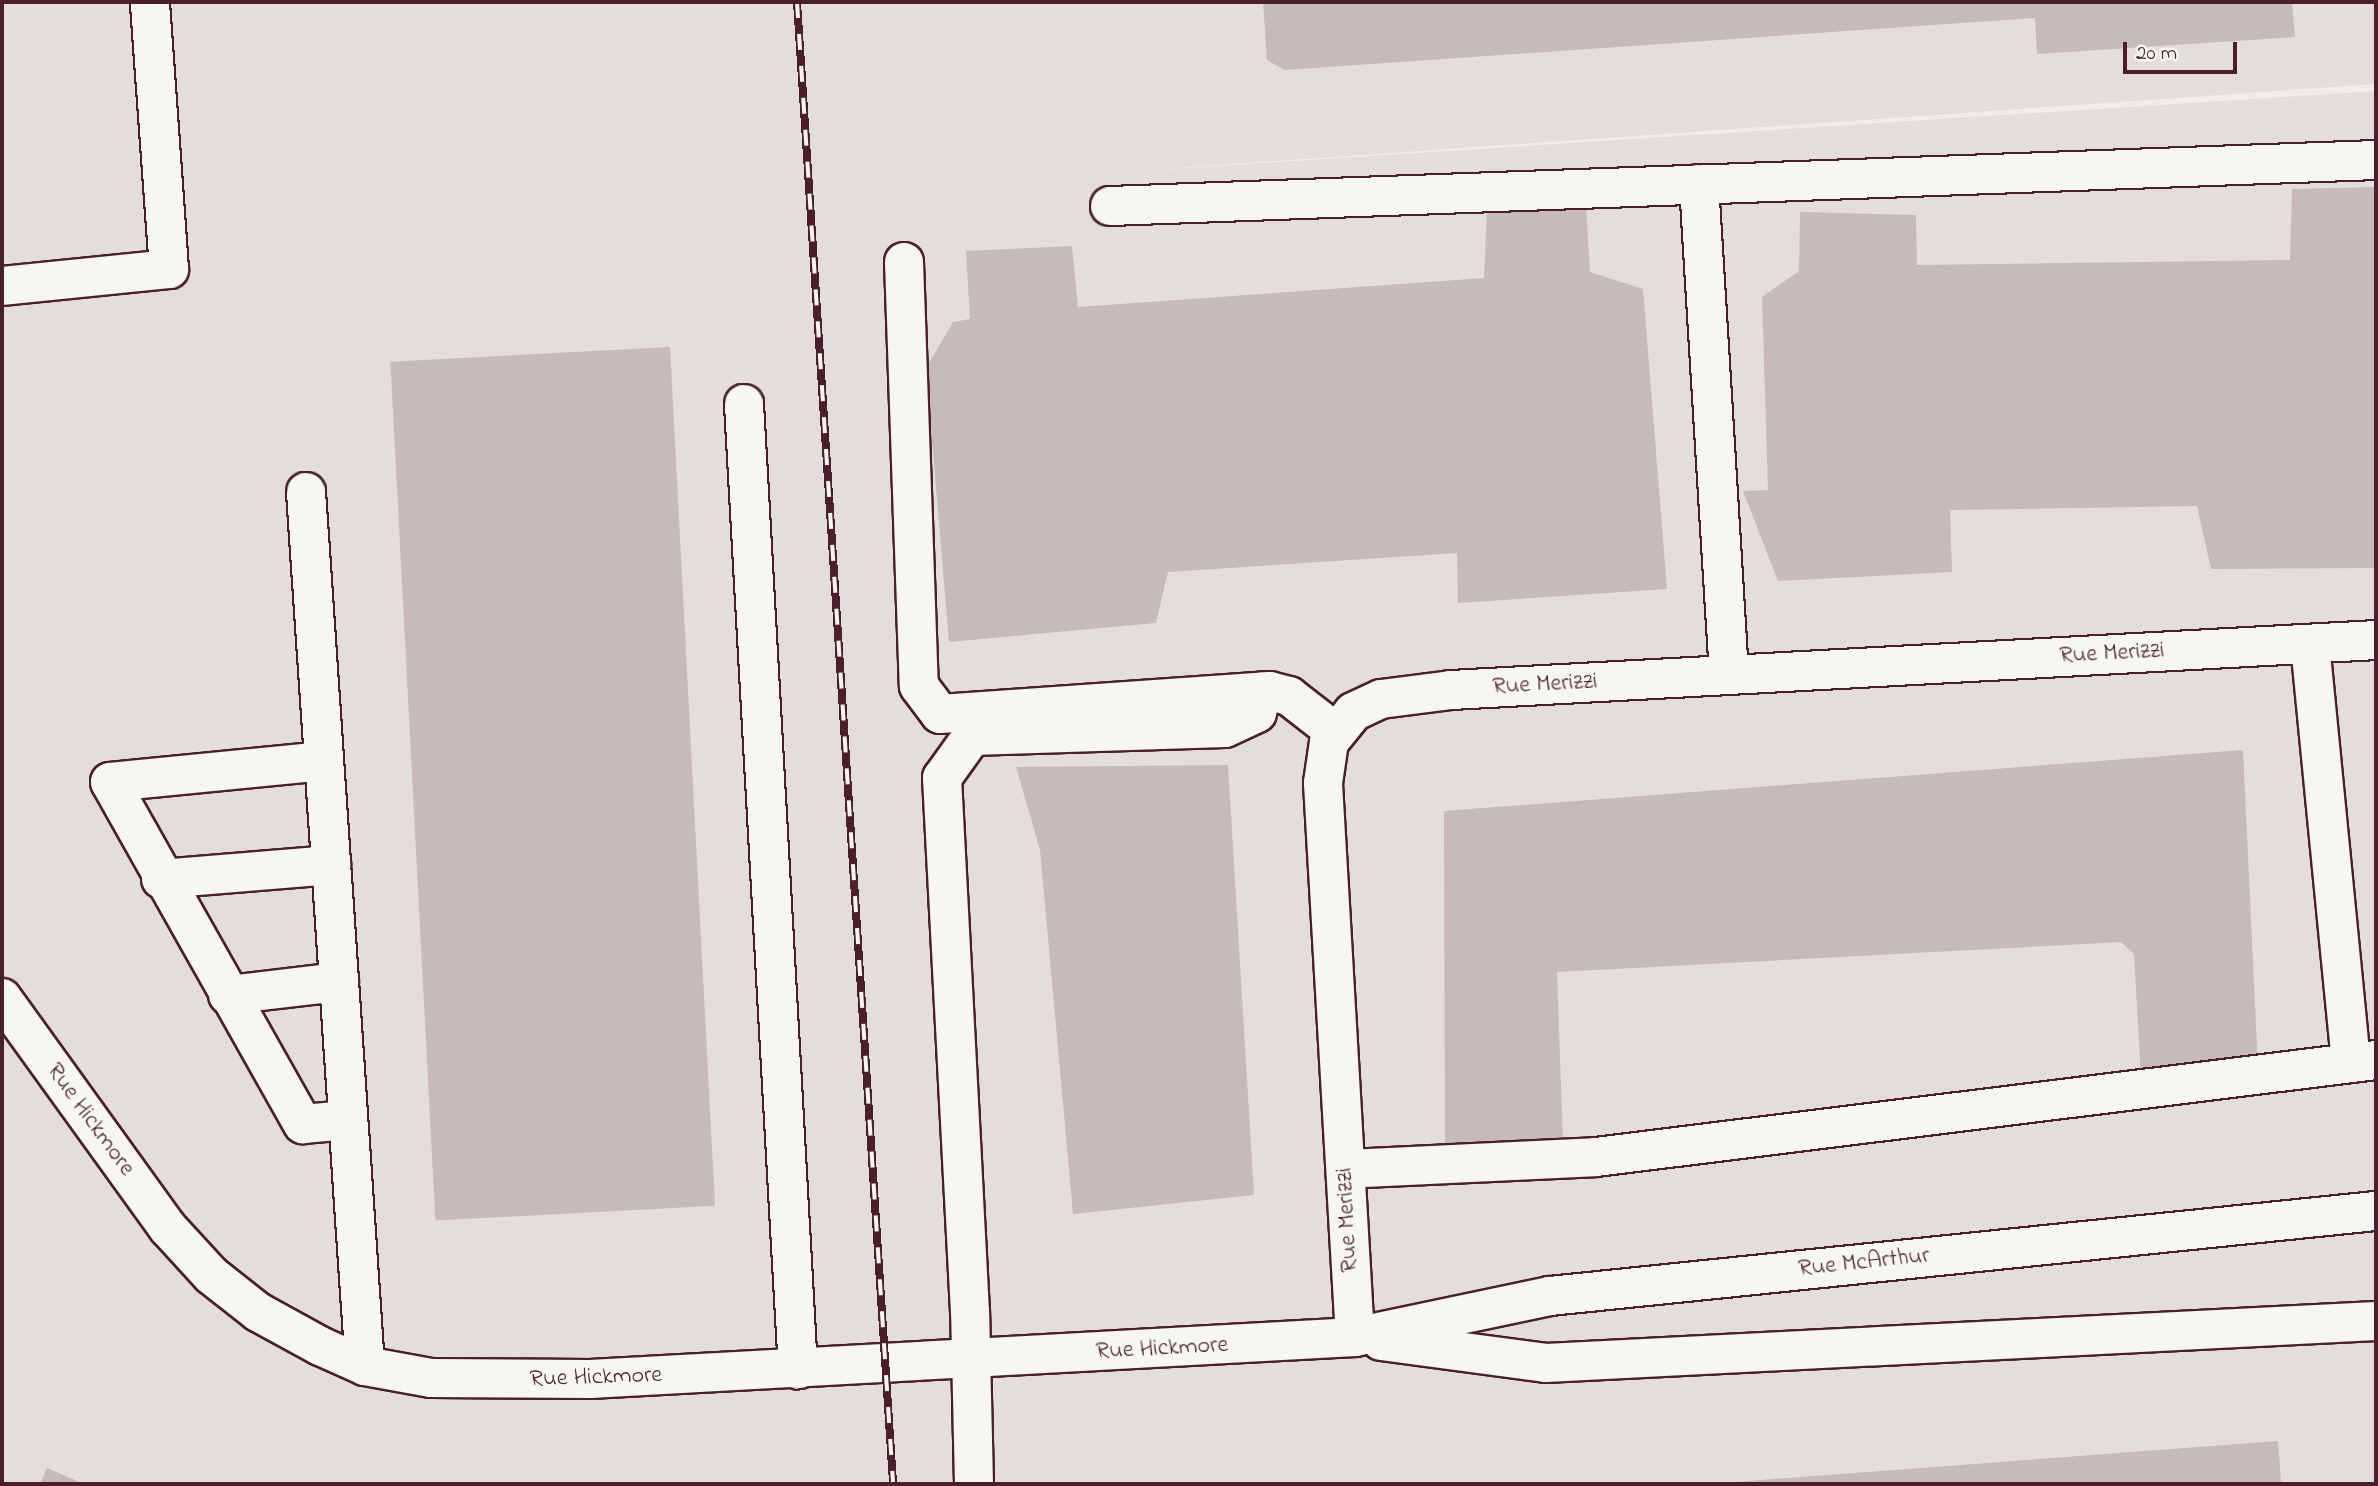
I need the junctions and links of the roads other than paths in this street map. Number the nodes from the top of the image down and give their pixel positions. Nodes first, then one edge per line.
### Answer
1 (150, 2) edge
2 (2376, 160) edge
3 (1699, 184) junction
4 (1110, 206) dead end
5 (904, 262) dead end
6 (2, 286) edge
7 (744, 404) dead end
8 (306, 492) dead end
9 (2376, 640) edge
10 (2310, 644) junction
11 (1730, 674) junction
12 (1262, 692) junction
13 (1334, 731) junction
14 (324, 761) junction
15 (331, 865) junction
16 (161, 879) junction
17 (339, 982) junction
18 (228, 995) junction
19 (2, 998) edge
20 (2364, 1062) edge
21 (348, 1120) junction
22 (1346, 1169) junction
23 (2376, 1211) edge
24 (2376, 1321) edge
25 (1355, 1338) junction
26 (970, 1361) junction
27 (365, 1366) junction
28 (799, 1369) junction
29 (974, 1484) edge

1 - 6 street
2 - 3 street
3 - 4 street
3 - 11 street
5 - 12 street
7 - 28 street
8 - 14 street
9 - 10 street, Rue Merizzi
10 - 11 street, Rue Merizzi
10 - 20 street
11 - 13 street, Rue Merizzi
12 - 13 street
12 - 26 street
13 - 22 street, Rue Merizzi
14 - 15 street
14 - 16 street
15 - 16 street
15 - 17 street
16 - 18 street
17 - 18 street
17 - 21 street
18 - 21 street
19 - 27 street, Rue Hickmore
20 - 22 street
21 - 27 street
22 - 25 street, Rue Merizzi
23 - 25 street, Rue McArthur
24 - 25 street
25 - 26 street, Rue Hickmore
26 - 28 street, Rue Hickmore
26 - 29 street
27 - 28 street, Rue Hickmore

